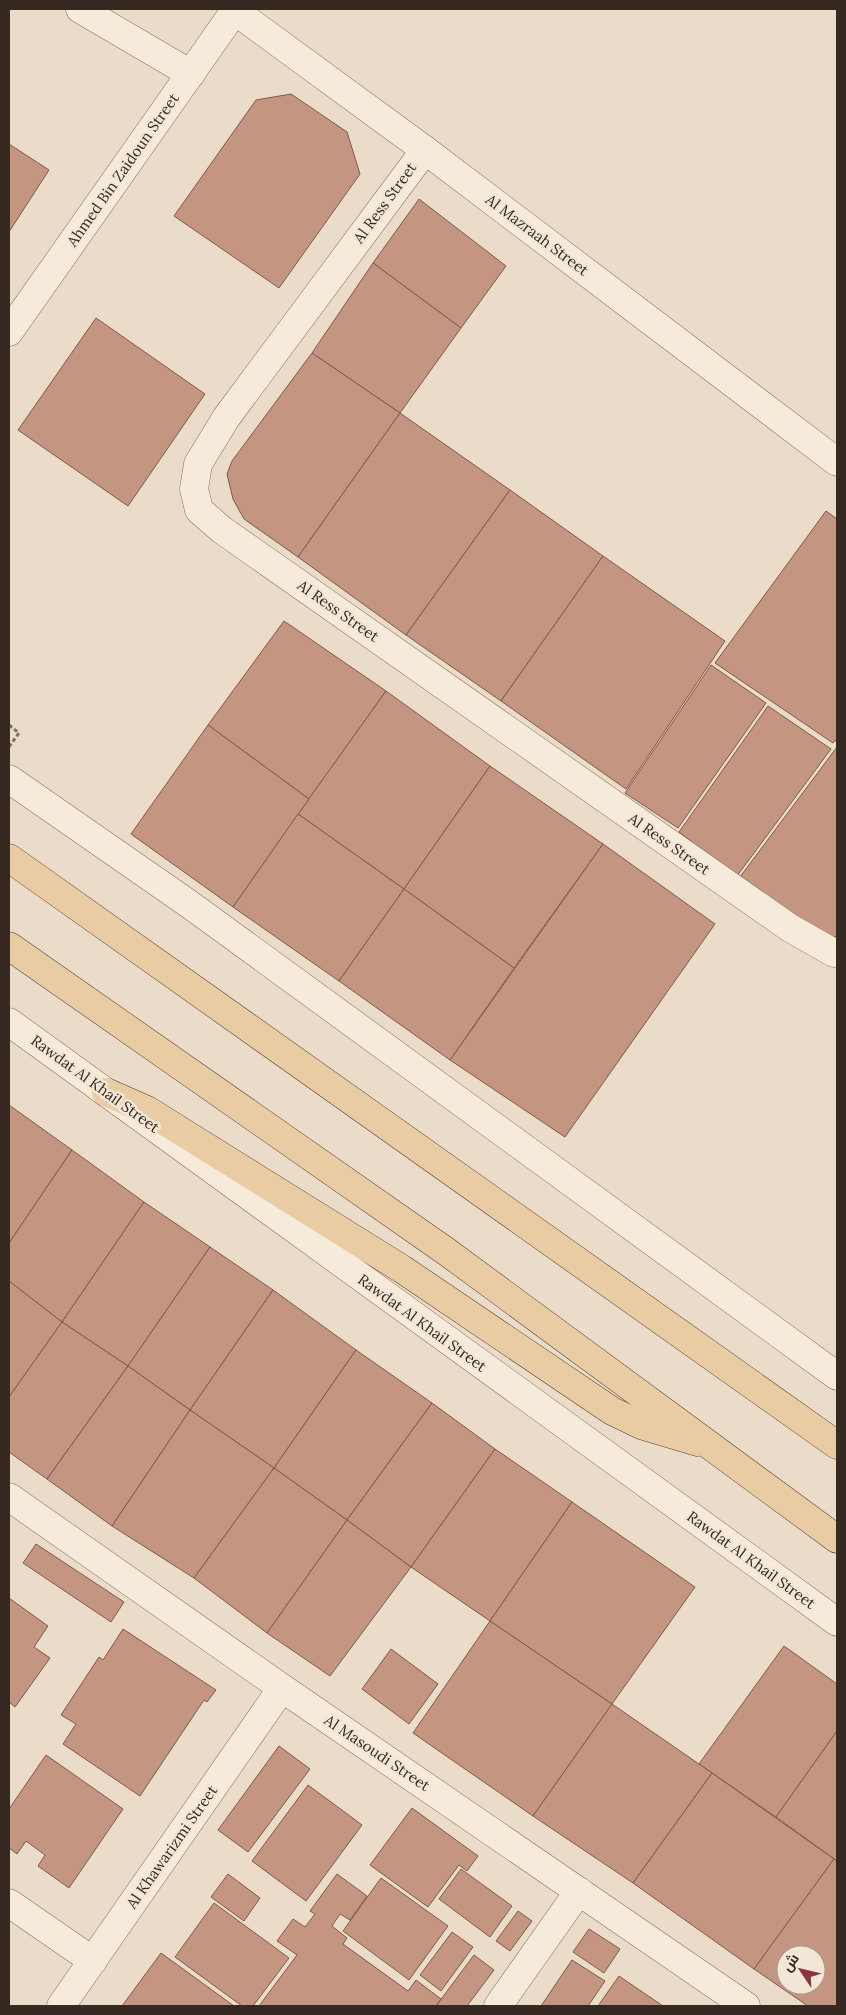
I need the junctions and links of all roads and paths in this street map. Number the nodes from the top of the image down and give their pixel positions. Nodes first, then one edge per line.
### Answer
1 (80, 9) edge
2 (236, 10) edge
3 (191, 74) junction
4 (425, 150) junction
5 (9, 332) edge
6 (837, 462) edge
7 (9, 726) edge
8 (9, 747) edge
9 (9, 780) edge
10 (9, 858) edge
11 (9, 946) edge
12 (837, 953) edge
13 (9, 1022) edge
14 (106, 1092) junction
15 (837, 1376) edge
16 (837, 1445) edge
17 (714, 1446) junction
18 (9, 1497) edge
19 (837, 1539) edge
20 (837, 1622) edge
21 (282, 1688) junction
22 (579, 1891) junction
23 (9, 1903) edge
24 (93, 1961) junction
25 (61, 2006) edge
26 (498, 2006) edge
27 (746, 2006) edge

1 - 3 street
2 - 3 street, Ahmed Bin Zaidoun Street
2 - 4 street, Al Mazraah Street
3 - 5 street, Ahmed Bin Zaidoun Street
4 - 6 street, Al Mazraah Street
4 - 12 street, Al Ress Street
7 - 8 path
9 - 15 street
10 - 16 main road
11 - 17 main road
13 - 14 street, Rawdat Al Khail Street
14 - 17 main road
14 - 20 street, Rawdat Al Khail Street
17 - 19 main road
18 - 21 street, Al Masoudi Street
21 - 22 street, Al Masoudi Street
21 - 24 street, Al Khawarizmi Street
22 - 26 street
22 - 27 street, Al Masoudi Street
23 - 24 street
24 - 25 street, Al Khawarizmi Street

